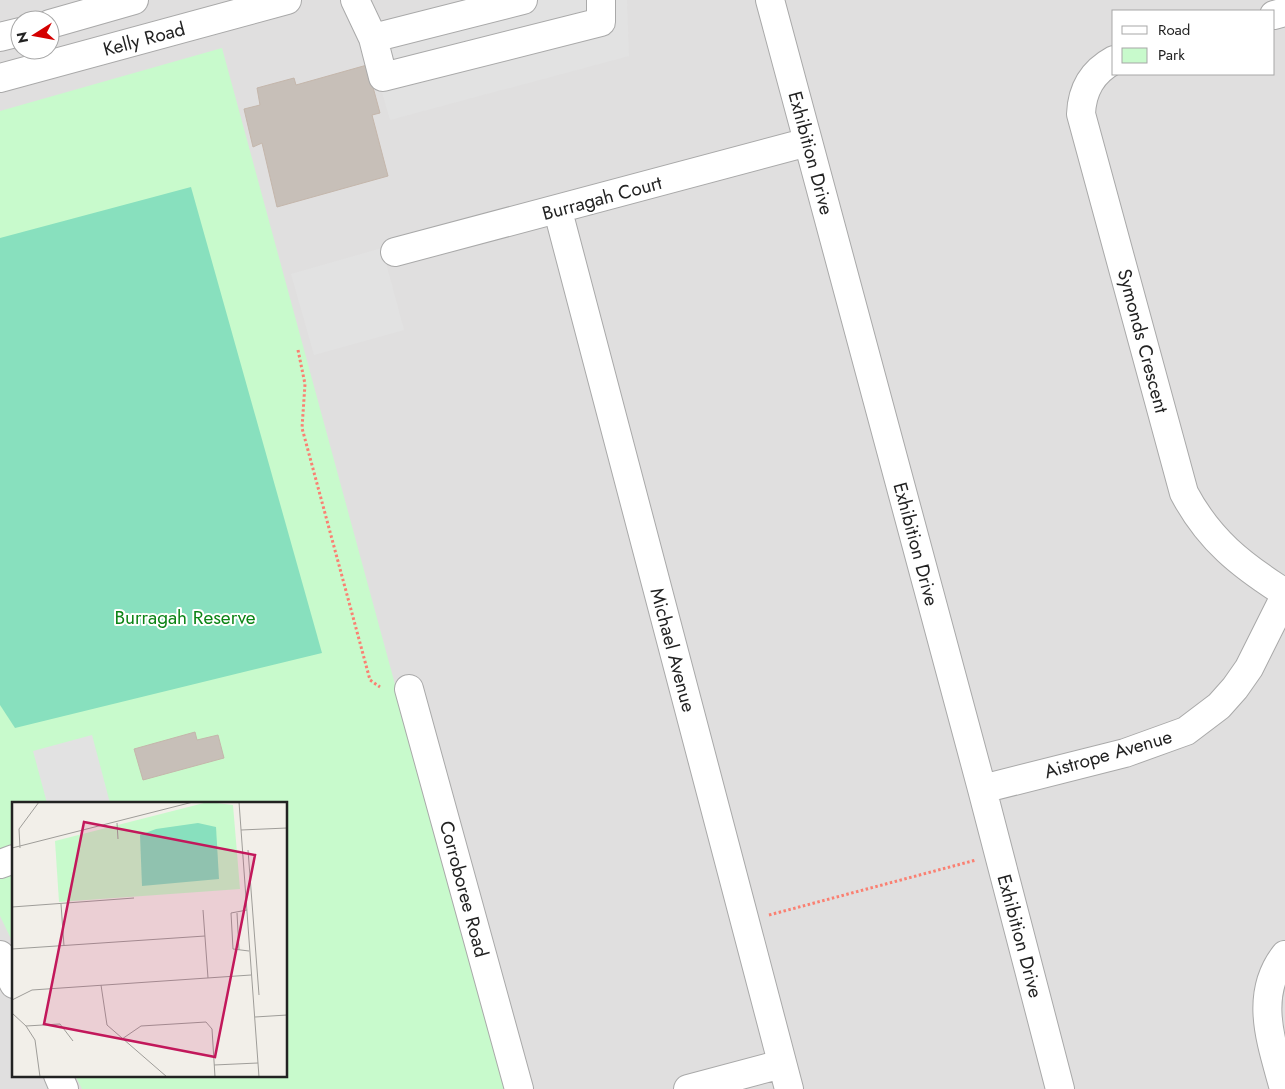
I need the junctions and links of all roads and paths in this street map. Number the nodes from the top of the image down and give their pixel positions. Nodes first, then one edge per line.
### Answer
1 (134, 0) edge
2 (287, 0) edge
3 (355, 0) edge
4 (523, 0) edge
5 (601, 0) edge
6 (770, 0) edge
7 (60, 21) edge
8 (373, 38) junction
9 (1112, 61) edge
10 (0, 78) edge
11 (808, 142) junction
12 (558, 210) junction
13 (395, 252) dead end
14 (298, 350) dead end
15 (1285, 595) edge
16 (380, 687) dead end
17 (409, 689) dead end
18 (982, 789) junction
19 (999, 854) junction
20 (12, 860) edge
21 (0, 864) edge
22 (744, 922) junction
23 (1285, 954) edge
24 (0, 955) edge
25 (12, 980) edge
26 (58, 1076) edge
27 (786, 1077) edge
28 (64, 1089) edge
29 (520, 1089) edge
30 (688, 1089) edge
31 (1060, 1089) edge
32 (1284, 1089) edge

1 - 7 street
2 - 10 street, Kelly Road
3 - 8 street
4 - 8 street
5 - 8 street
6 - 11 street, Exhibition Drive
9 - 15 street, Symonds Crescent
11 - 12 street, Burragah Court
11 - 18 street, Exhibition Drive
12 - 13 street, Burragah Court
12 - 22 street, Michael Avenue
14 - 16 path
15 - 18 street, Aistrope Avenue
17 - 29 street, Corroboree Road
18 - 19 street, Exhibition Drive
19 - 22 path
19 - 31 street, Exhibition Drive
20 - 21 street
22 - 27 street, Michael Avenue
23 - 32 street
24 - 25 street
26 - 28 street
27 - 30 street

